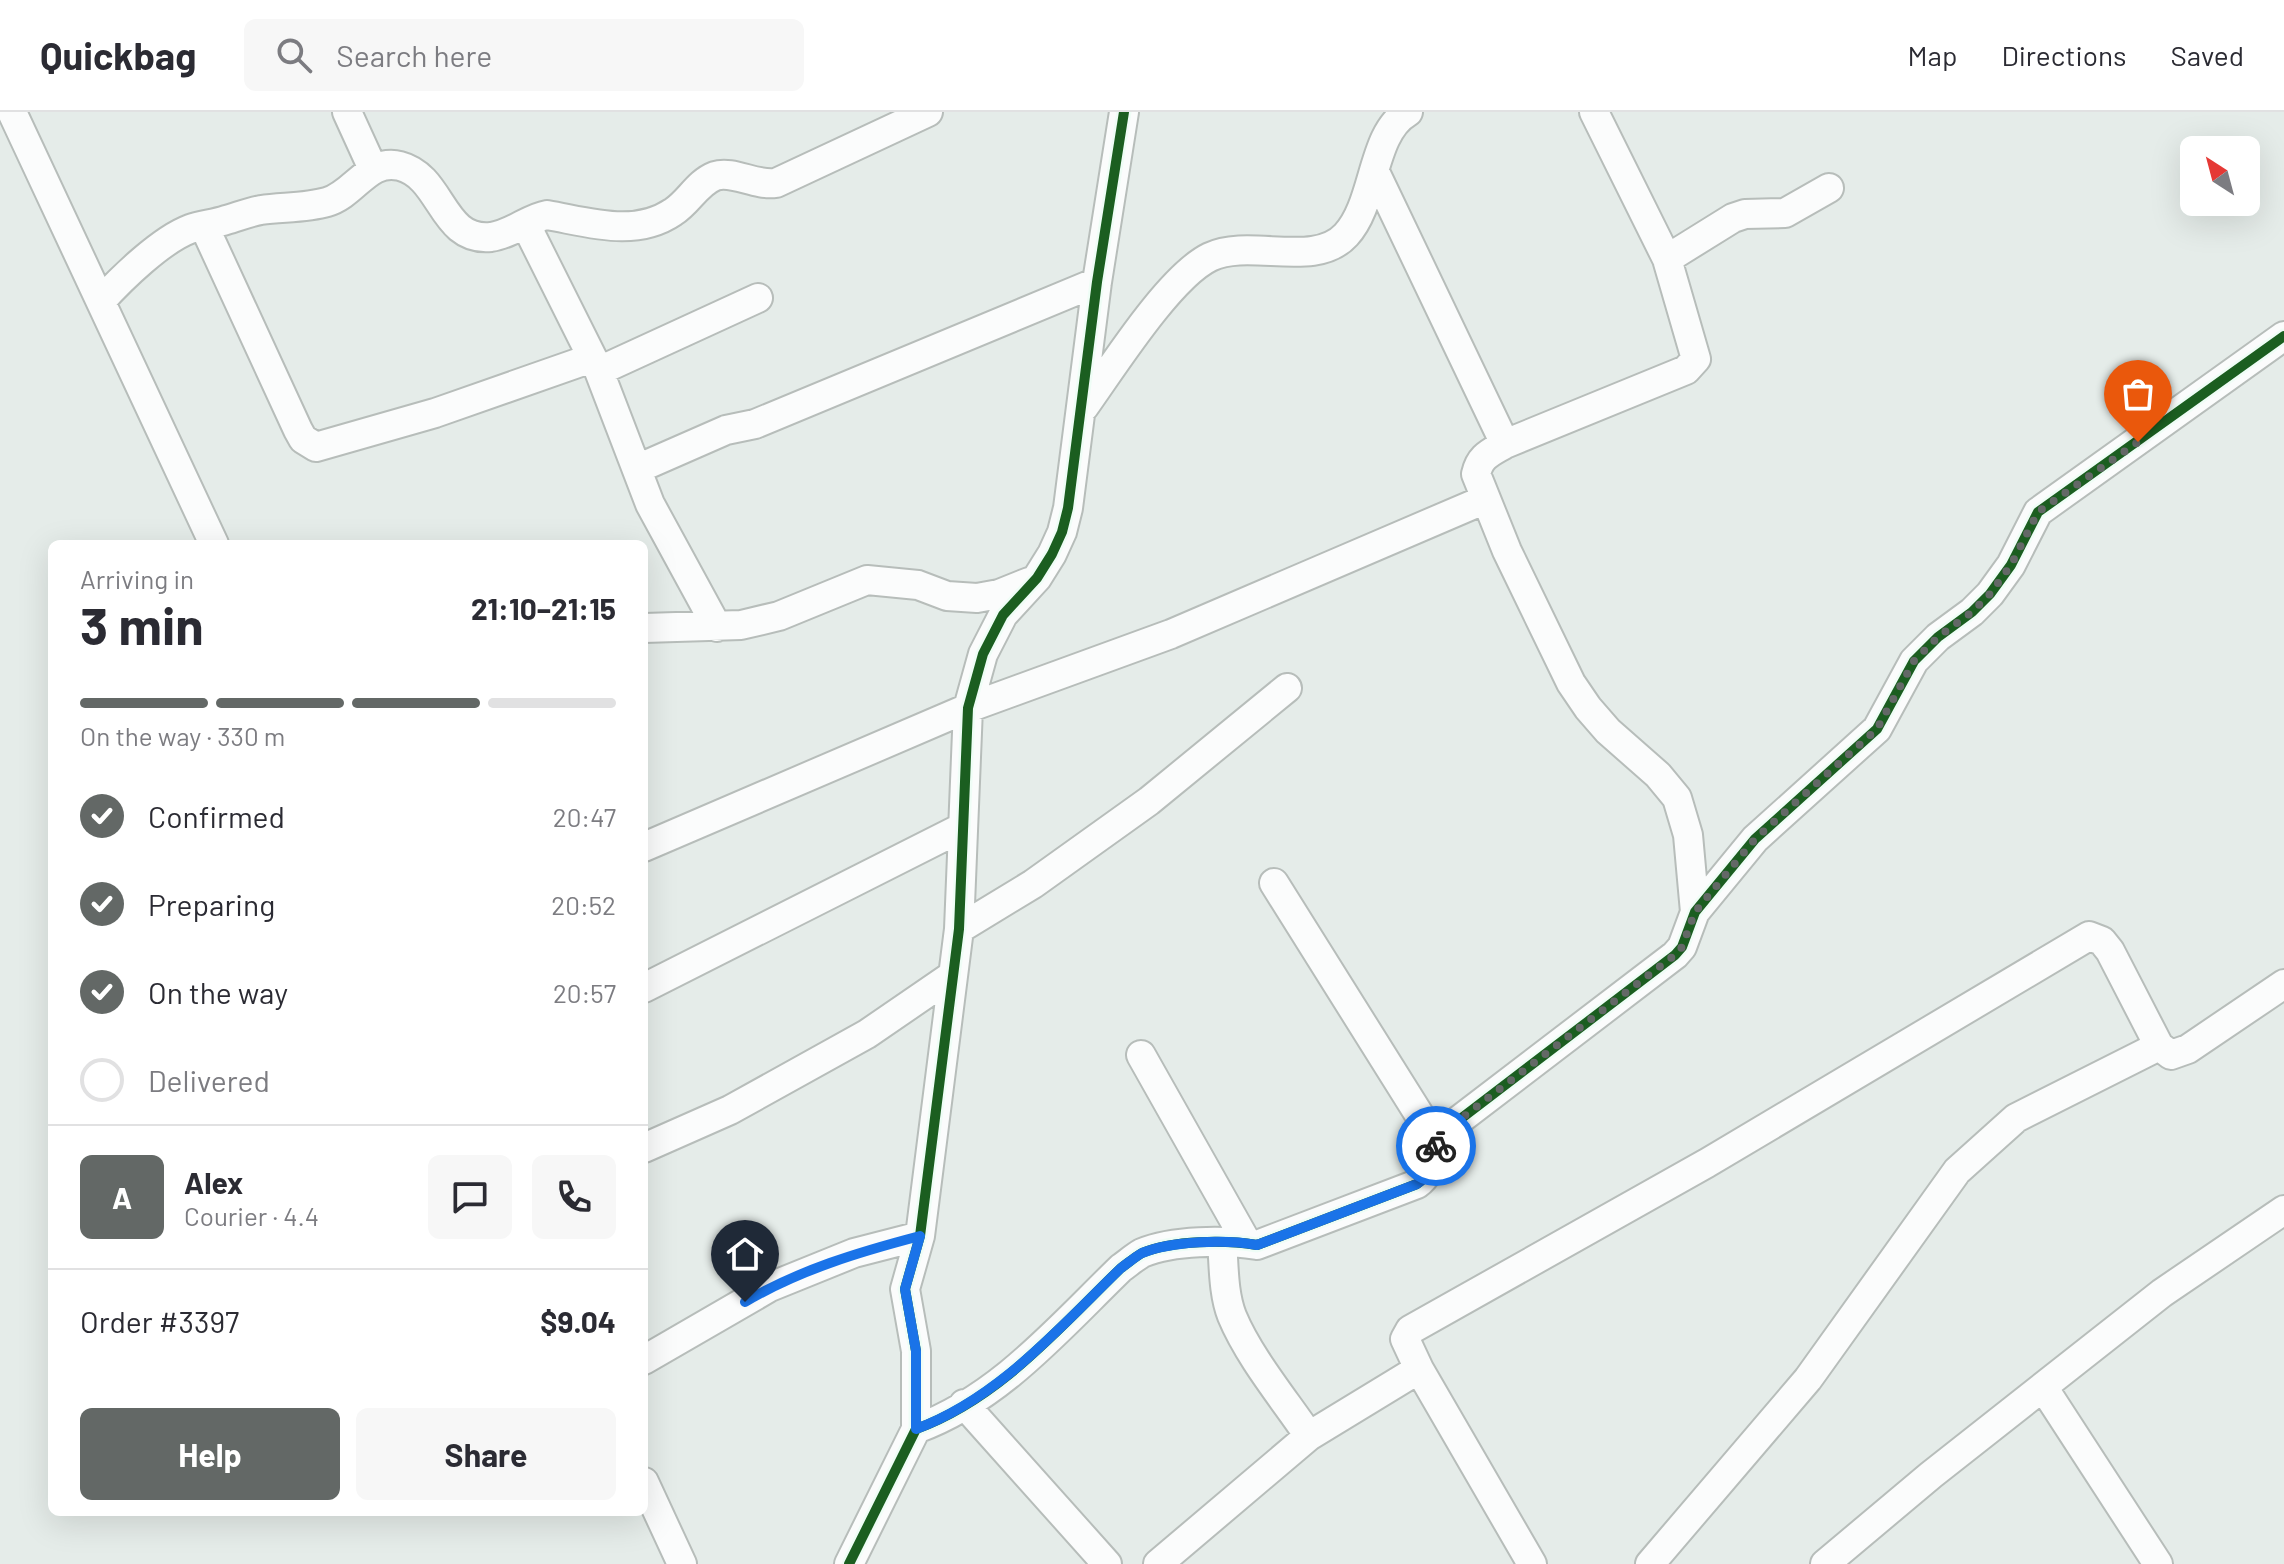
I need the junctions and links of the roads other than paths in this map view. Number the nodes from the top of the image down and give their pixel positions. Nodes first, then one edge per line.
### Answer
1 (347, 112) edge
2 (928, 112) edge
3 (1124, 112) edge
4 (1408, 112) edge
5 (1594, 112) edge
6 (14, 113) edge
7 (373, 169) junction
8 (1375, 172) junction
9 (1829, 188) dead end
10 (530, 223) junction
11 (204, 226) junction
12 (1667, 259) junction
13 (1097, 282) junction
14 (758, 298) dead end
15 (101, 301) junction
16 (2284, 336) edge
17 (596, 365) junction
18 (1081, 410) junction
19 (1505, 444) junction
20 (637, 469) junction
21 (1486, 499) junction
22 (212, 540) edge
23 (1037, 578) junction
24 (717, 627) junction
25 (648, 628) edge
26 (1287, 688) dead end
27 (968, 708) junction
28 (963, 827) junction
29 (648, 845) edge
30 (1274, 883) dead end
31 (1695, 912) junction
32 (959, 929) junction
33 (953, 975) junction
34 (2284, 984) edge
35 (648, 986) edge
36 (2159, 1046) junction
37 (1141, 1055) dead end
38 (1437, 1143) junction
39 (648, 1146) edge
40 (2284, 1210) edge
41 (920, 1236) junction
42 (1234, 1242) junction
43 (648, 1358) edge
44 (1419, 1369) junction
45 (2043, 1387) junction
46 (964, 1404) junction
47 (916, 1429) junction
48 (1309, 1436) junction
49 (648, 1491) edge
50 (682, 1564) edge
51 (849, 1564) edge
52 (1107, 1564) edge
53 (1158, 1564) edge
54 (1532, 1564) edge
55 (1650, 1564) edge
56 (1825, 1564) edge
57 (2158, 1564) edge

1 - 7 street
2 - 10 street
3 - 13 street
4 - 8 street
5 - 12 street
6 - 15 street
7 - 10 street
7 - 11 street
8 - 18 street
8 - 19 street
9 - 12 street
10 - 17 street
11 - 15 street
11 - 17 street
12 - 19 street
13 - 18 street
13 - 20 street
14 - 17 street
15 - 22 street
16 - 31 street
17 - 20 street
18 - 23 street
19 - 21 street
20 - 24 street
21 - 27 street
21 - 31 street
23 - 24 street
23 - 27 street
24 - 25 street
26 - 32 street
27 - 28 street
27 - 29 street
28 - 32 street
28 - 35 street
30 - 38 street
31 - 38 street
32 - 33 street
33 - 39 street
33 - 41 street
34 - 36 street
36 - 44 street
36 - 55 street
37 - 42 street
38 - 42 street
40 - 45 street
41 - 43 street
41 - 47 street
42 - 46 street
42 - 48 street
44 - 48 street
44 - 54 street
45 - 56 street
45 - 57 street
46 - 47 street
46 - 52 street
47 - 51 street
48 - 53 street
49 - 50 street

